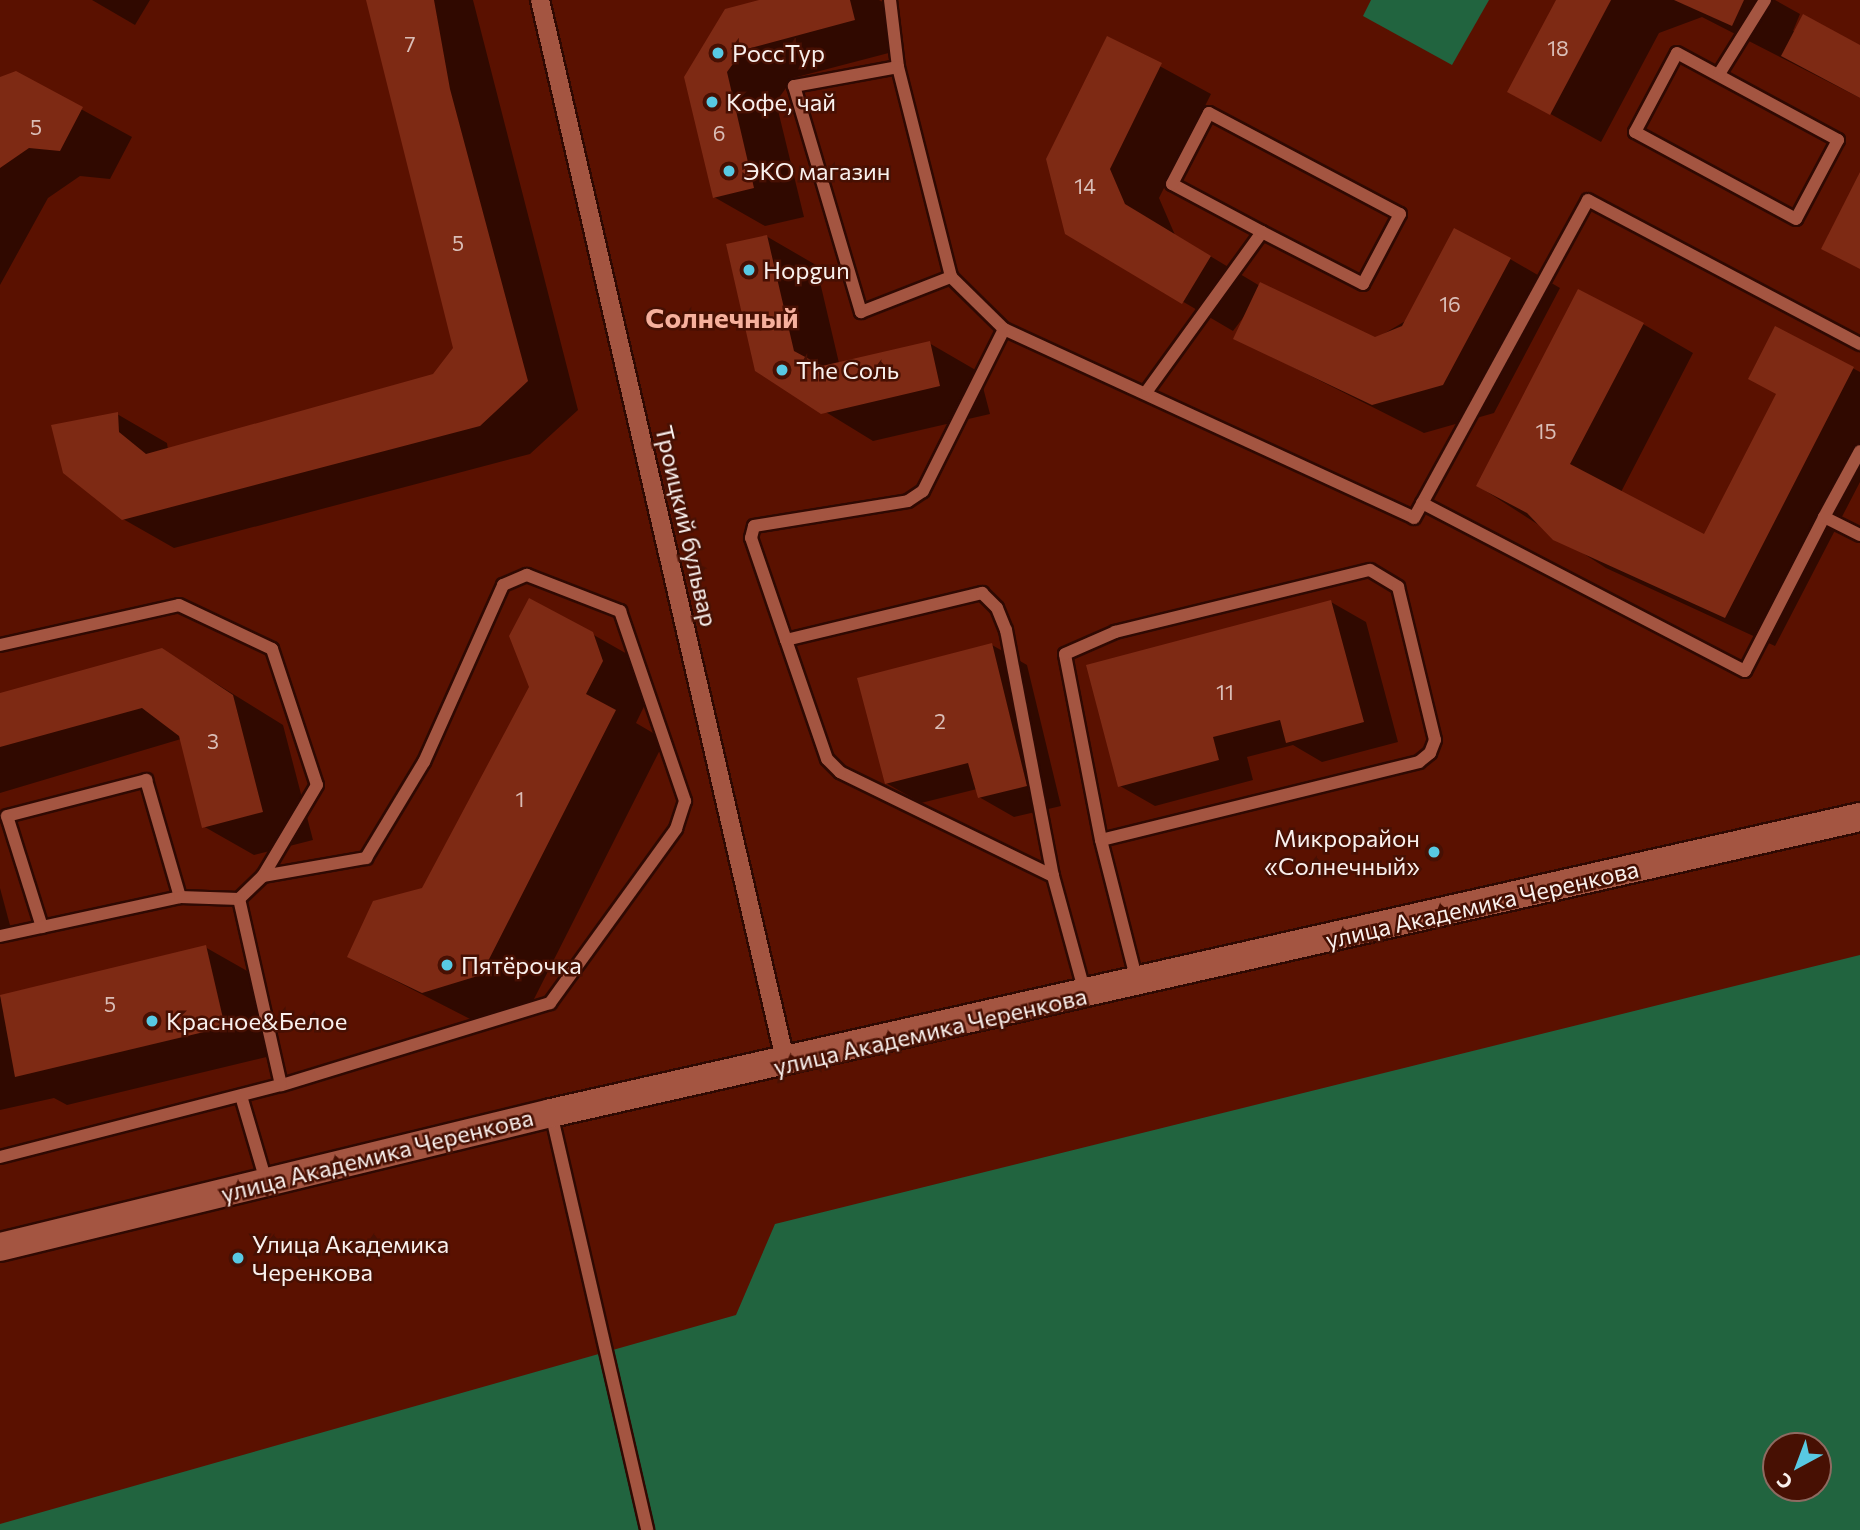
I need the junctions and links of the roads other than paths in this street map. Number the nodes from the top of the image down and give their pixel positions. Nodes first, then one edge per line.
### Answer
1 (540, 0) edge
2 (890, 0) edge
3 (1765, 0) edge
4 (898, 67) junction
5 (1719, 74) junction
6 (1262, 232) junction
7 (951, 277) junction
8 (1004, 329) junction
9 (1860, 344) edge
10 (1147, 391) junction
11 (1860, 451) edge
12 (1422, 503) junction
13 (1824, 517) junction
14 (1860, 535) edge
15 (786, 640) junction
16 (0, 645) edge
17 (1860, 817) edge
18 (1101, 840) junction
19 (263, 876) junction
20 (1053, 876) junction
21 (180, 897) junction
22 (239, 900) junction
23 (42, 927) junction
24 (0, 936) edge
25 (1138, 984) junction
26 (1086, 997) junction
27 (786, 1064) junction
28 (281, 1085) junction
29 (240, 1096) junction
30 (551, 1114) junction
31 (0, 1157) edge
32 (267, 1181) junction
33 (0, 1247) edge
34 (647, 1530) edge

1 - 27 street, Троицкий бульвар
2 - 4 lane
3 - 5 lane
4 - 7 lane
4 - 7 lane
5 - 5 lane
6 - 6 lane
6 - 10 lane
7 - 8 lane
8 - 10 lane
8 - 15 lane
9 - 12 lane
10 - 12 lane
11 - 13 lane
12 - 13 lane
13 - 14 lane
15 - 20 lane
15 - 20 lane
16 - 19 lane
17 - 25 street, улица Академика Черенкова
18 - 18 lane
18 - 25 lane
19 - 22 lane
19 - 28 lane
20 - 26 lane
21 - 22 lane
21 - 23 lane
21 - 23 lane
22 - 28 lane
23 - 24 lane
25 - 26 street, улица Академика Черенкова
26 - 27 street, улица Академика Черенкова
27 - 30 street, улица Академика Черенкова
28 - 29 lane
29 - 31 lane
29 - 32 lane
30 - 32 street, улица Академика Черенкова
30 - 34 lane
32 - 33 street, улица Академика Черенкова

